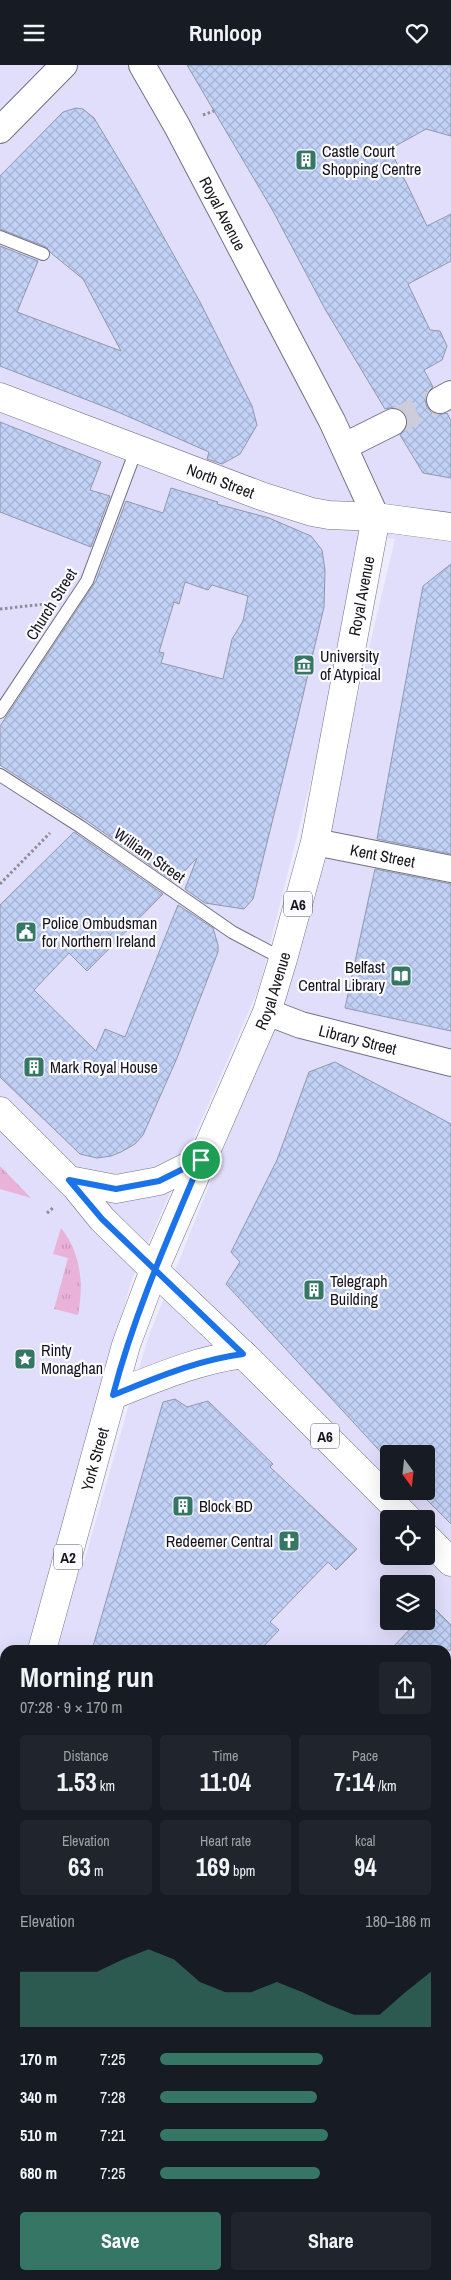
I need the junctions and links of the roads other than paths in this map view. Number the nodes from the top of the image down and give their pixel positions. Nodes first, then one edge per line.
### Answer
1 (64, 65) edge
2 (142, 65) edge
3 (0, 130) edge
4 (0, 237) edge
5 (43, 254) dead end
6 (0, 397) edge
7 (393, 422) tunnel mouth
8 (345, 446) junction
9 (136, 450) junction
10 (376, 517) junction
11 (451, 527) edge
12 (0, 712) edge
13 (0, 775) edge
14 (315, 842) junction
15 (451, 869) edge
16 (283, 959) junction
17 (267, 1012) junction
18 (441, 1060) edge
19 (451, 1084) edge
20 (0, 1111) edge
21 (201, 1160) junction
22 (69, 1180) junction
23 (154, 1270) junction
24 (243, 1354) junction
25 (113, 1395) junction
26 (399, 1510) edge
27 (435, 1546) edge
28 (451, 1562) edge
29 (43, 1645) edge

1 - 3 street
2 - 8 street, Royal Avenue
4 - 5 lane
6 - 9 main road, North Street
7 - 8 street
8 - 10 street, Royal Avenue
9 - 10 main road, North Street
9 - 12 lane, Church Street
10 - 11 main road, North Street
10 - 14 main road, Royal Avenue / A6
13 - 16 lane, William Street
14 - 15 street, Kent Street
14 - 16 main road, Royal Avenue / A6
16 - 17 main road, Royal Avenue / A6
17 - 18 street, Library Street
17 - 21 main road, Royal Avenue / A6
18 - 19 street
20 - 22 main road
21 - 22 main road
21 - 23 main road, Royal Avenue / A6
22 - 23 main road
23 - 24 main road, A6
23 - 25 main road, York Street / A2
24 - 25 main road
24 - 26 main road, A6
25 - 29 main road, York Street / A2
27 - 28 main road

